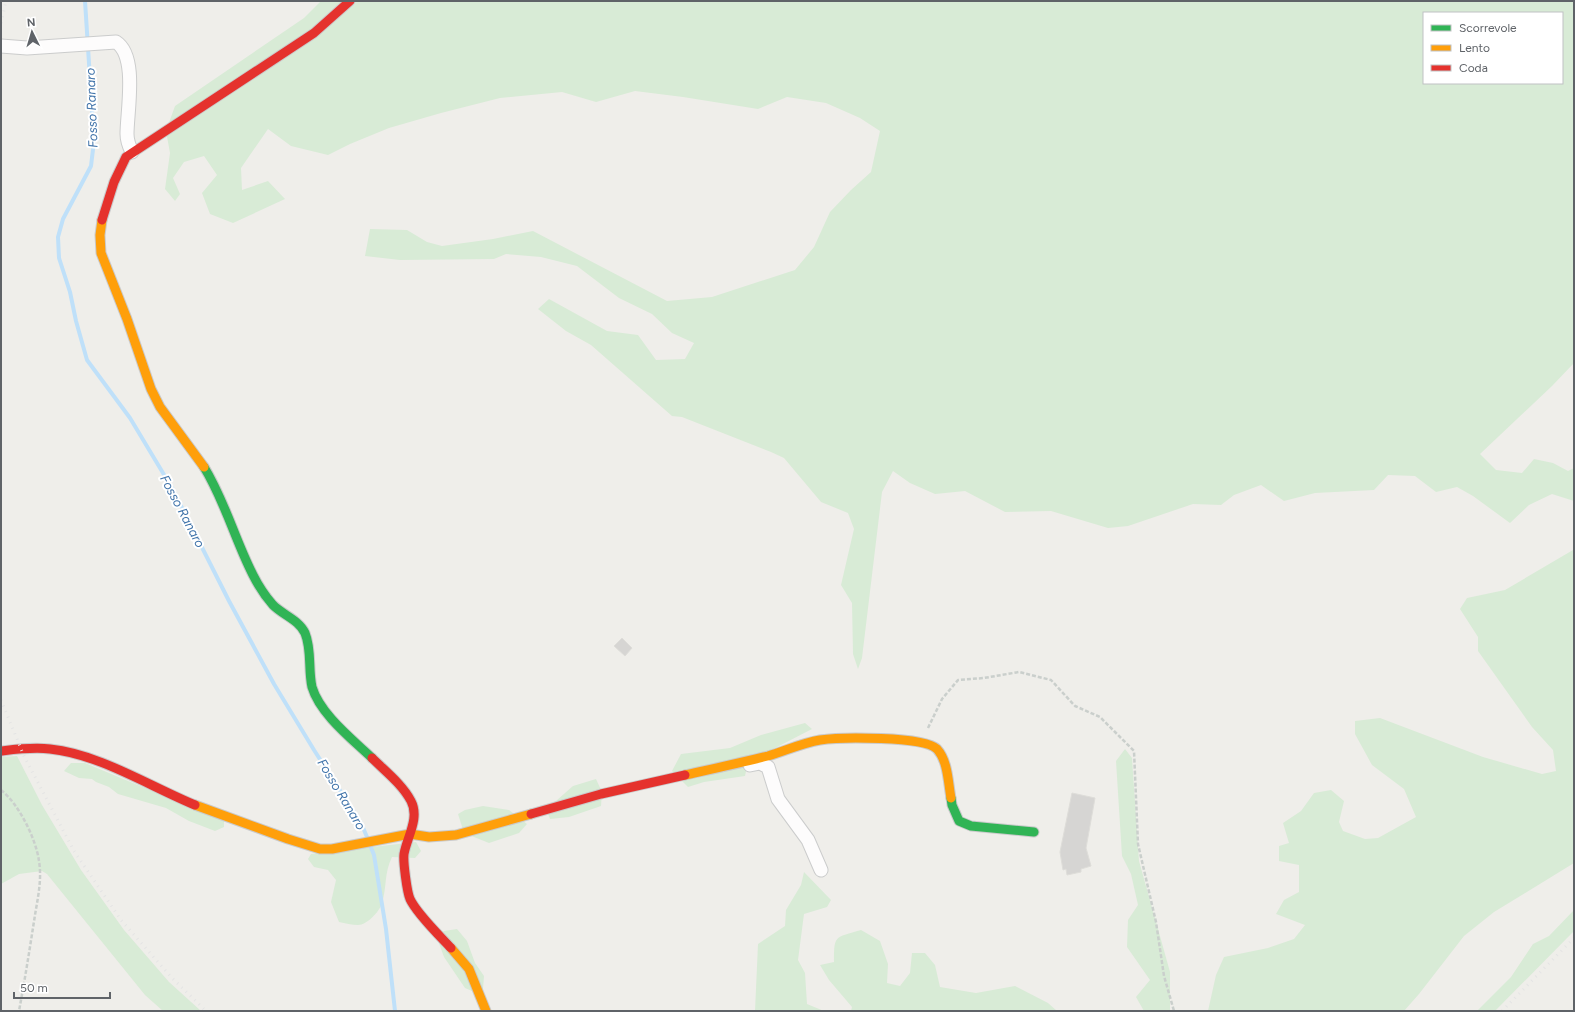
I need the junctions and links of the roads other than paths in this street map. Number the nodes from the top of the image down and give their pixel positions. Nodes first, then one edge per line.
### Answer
1 (350, 1) edge
2 (1, 46) edge
3 (132, 152) junction
4 (1, 751) edge
5 (725, 765) junction
6 (1034, 832) dead end
7 (410, 834) junction
8 (821, 870) dead end
9 (486, 1011) edge

1 - 3 street
2 - 3 street
3 - 7 street
4 - 7 street
5 - 6 street
5 - 7 street
5 - 8 street
7 - 9 street

